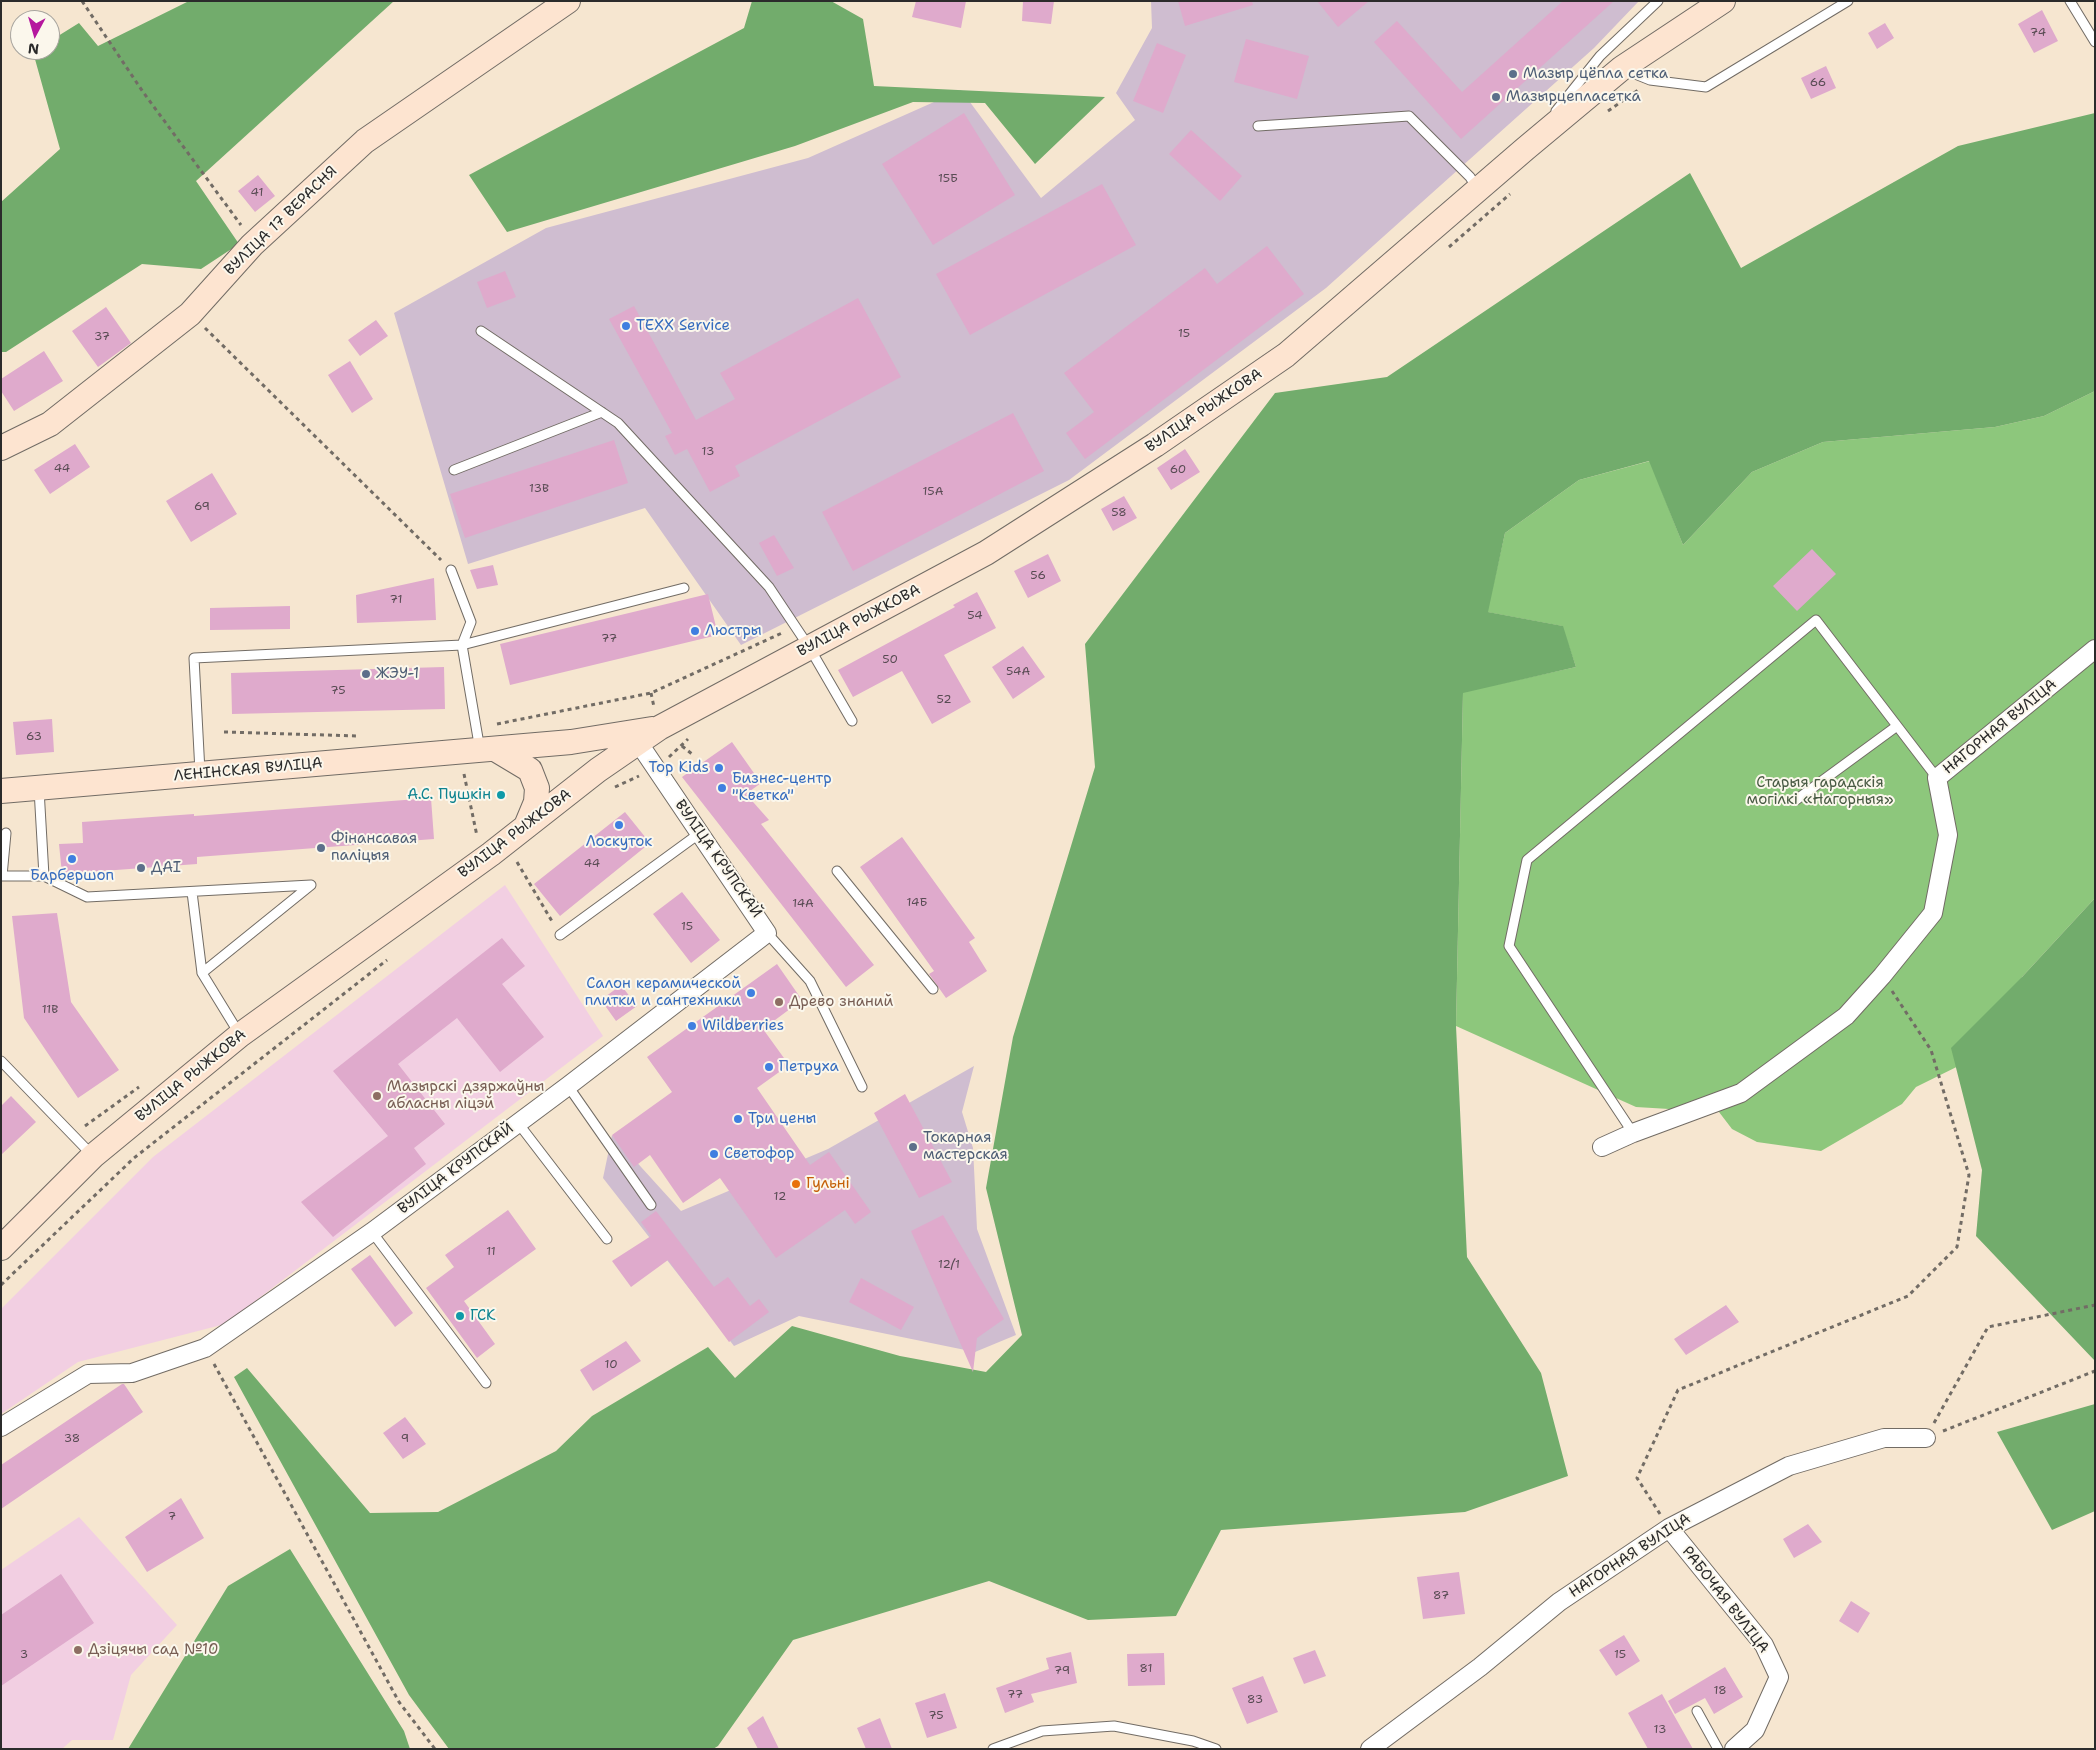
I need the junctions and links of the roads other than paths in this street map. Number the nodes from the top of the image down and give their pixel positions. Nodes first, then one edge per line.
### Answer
1 (568, 1) edge
2 (1658, 1) edge
3 (1723, 1) edge
4 (1848, 1) edge
5 (2070, 1) edge
6 (2095, 42) edge
7 (1622, 68) junction
8 (1258, 126) dead end
9 (1525, 149) junction
10 (1478, 190) junction
11 (481, 331) dead end
12 (602, 412) junction
13 (1, 448) edge
14 (454, 470) dead end
15 (451, 570) road end
16 (684, 588) dead end
17 (462, 645) junction
18 (809, 648) junction
19 (2095, 649) edge
20 (852, 721) dead end
21 (1897, 726) junction
22 (659, 728) junction
23 (638, 742) junction
24 (478, 745) junction
25 (200, 774) junction
26 (1937, 778) junction
27 (39, 787) junction
28 (1, 791) edge
29 (1796, 800) dead end
30 (525, 827) junction
31 (6, 833) dead end
32 (700, 833) junction
33 (837, 871) dead end
34 (44, 876) junction
35 (192, 892) junction
36 (767, 932) junction
37 (560, 935) road end
38 (202, 973) junction
39 (933, 989) dead end
40 (240, 1035) junction
41 (1, 1061) edge
42 (568, 1086) junction
43 (862, 1087) dead end
44 (518, 1123) junction
45 (1633, 1134) junction
46 (1602, 1147) dead end
47 (93, 1156) junction
48 (651, 1205) dead end
49 (372, 1232) junction
50 (607, 1239) dead end
51 (1, 1248) edge
52 (486, 1383) dead end
53 (1, 1428) edge
54 (1926, 1438) road end
55 (1669, 1528) junction
56 (1697, 1712) dead end
57 (993, 1749) edge
58 (1216, 1749) edge
59 (1370, 1749) edge
60 (1718, 1749) edge
61 (1734, 1749) edge

1 - 13 main road, ВУЛІЦА 17 ВЕРАСНЯ
2 - 9 lane
3 - 7 main road, ВУЛІЦА РЫЖКОВА
4 - 7 lane
5 - 6 lane
7 - 9 main road, ВУЛІЦА РЫЖКОВА
8 - 10 lane
9 - 10 main road, ВУЛІЦА РЫЖКОВА
10 - 18 main road, ВУЛІЦА РЫЖКОВА
11 - 12 lane
12 - 14 lane
12 - 18 lane
15 - 17 lane
16 - 17 lane
17 - 24 lane
17 - 25 lane
18 - 20 lane
18 - 22 main road, ВУЛІЦА РЫЖКОВА
19 - 26 street, НАГОРНАЯ ВУЛІЦА
21 - 26 lane
21 - 29 lane
21 - 45 lane
22 - 23 main road, ВУЛІЦА РЫЖКОВА
22 - 24 main road, ЛЕНІНСКАЯ ВУЛІЦА
23 - 30 main road, ВУЛІЦА РЫЖКОВА
23 - 32 street, ВУЛІЦА КРУПСКАЙ
24 - 25 main road, ЛЕНІНСКАЯ ВУЛІЦА
24 - 30 main road
25 - 27 main road, ЛЕНІНСКАЯ ВУЛІЦА
26 - 45 street, НАГОРНАЯ ВУЛІЦА
27 - 28 main road, ЛЕНІНСКАЯ ВУЛІЦА
27 - 34 lane
30 - 40 main road, ВУЛІЦА РЫЖКОВА
31 - 34 lane
32 - 36 street, ВУЛІЦА КРУПСКАЙ
32 - 37 lane
33 - 39 lane
34 - 35 lane
35 - 38 lane
35 - 38 lane
36 - 42 street, ВУЛІЦА КРУПСКАЙ
36 - 43 lane
38 - 40 lane
40 - 47 main road, ВУЛІЦА РЫЖКОВА
41 - 47 lane
42 - 44 street, ВУЛІЦА КРУПСКАЙ
42 - 48 lane
44 - 49 street, ВУЛІЦА КРУПСКАЙ
44 - 50 lane
45 - 46 street, НАГОРНАЯ ВУЛІЦА
47 - 51 main road, ВУЛІЦА РЫЖКОВА
49 - 52 lane
49 - 53 street, ВУЛІЦА КРУПСКАЙ
54 - 55 street, НАГОРНАЯ ВУЛІЦА
55 - 59 street, НАГОРНАЯ ВУЛІЦА
55 - 61 street, РАБОЧАЯ ВУЛІЦА
56 - 60 lane
57 - 58 lane

